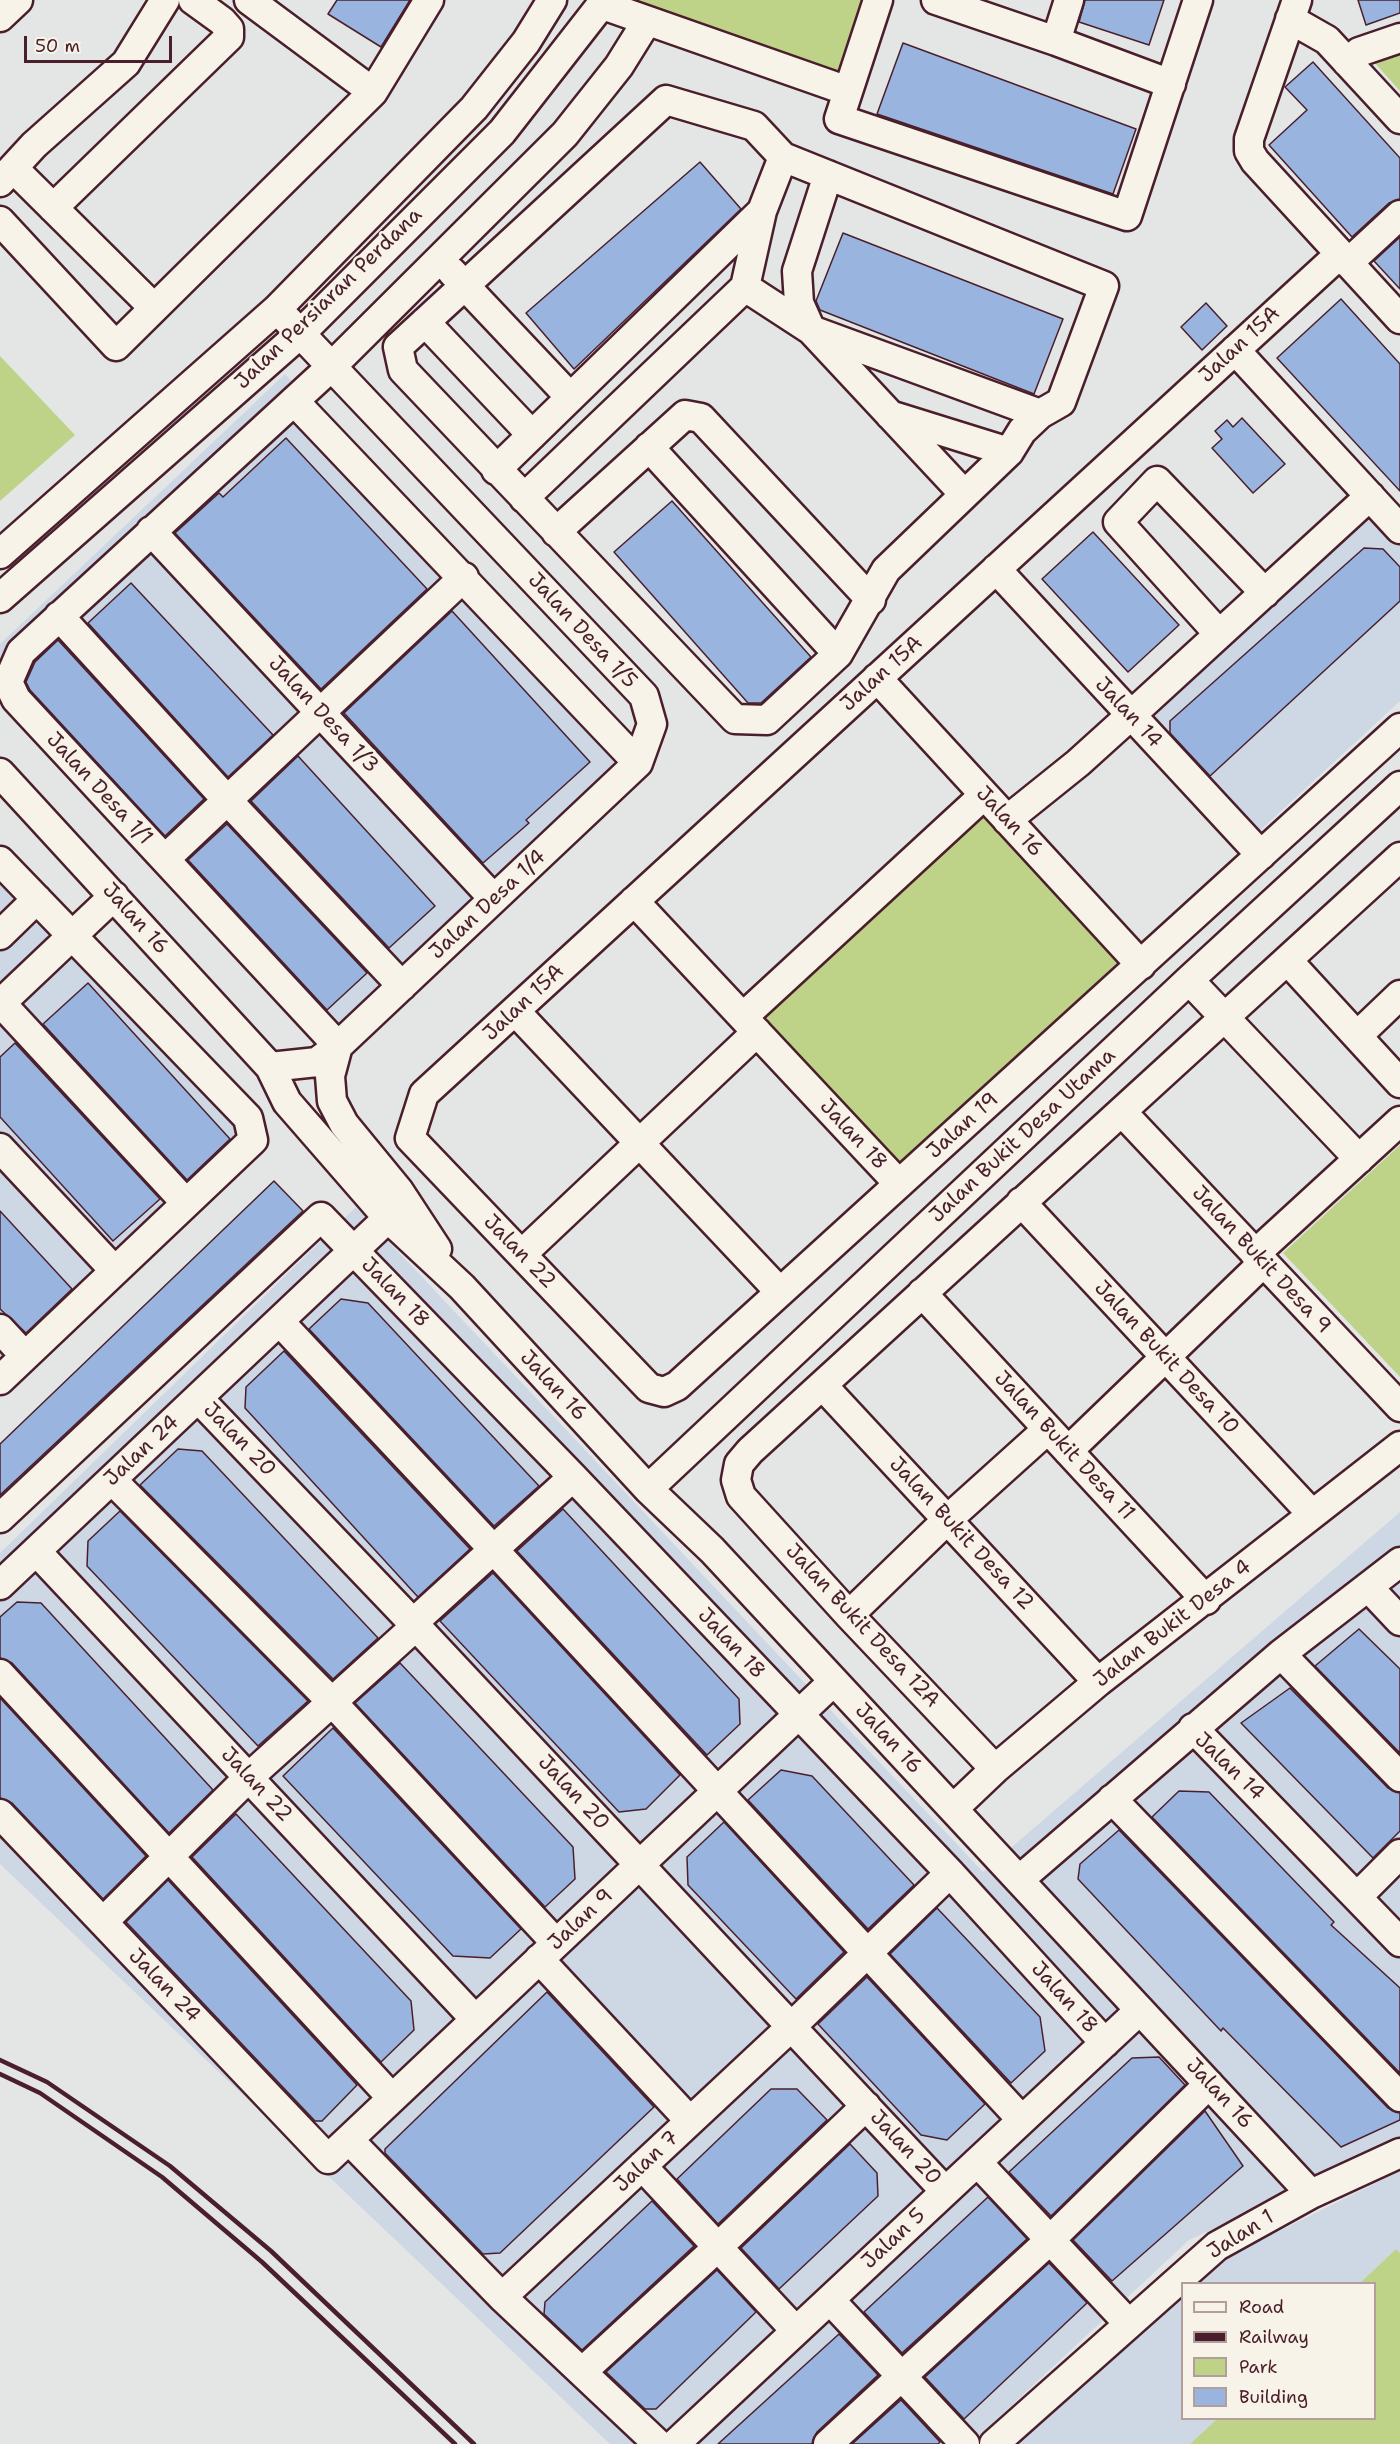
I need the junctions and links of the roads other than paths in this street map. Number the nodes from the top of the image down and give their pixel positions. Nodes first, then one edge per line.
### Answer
1 (18, 0) edge
2 (165, 0) edge
3 (193, 0) edge
4 (429, 0) edge
5 (552, 0) edge
6 (878, 0) edge
7 (936, 0) edge
8 (1069, 0) edge
9 (1198, 0) edge
10 (604, 2) edge
11 (258, 3) edge
12 (1293, 10) edge
13 (1004, 11) edge
14 (0, 17) edge
15 (647, 21) junction
16 (1400, 38) edge
17 (1056, 41) junction
18 (1347, 62) junction
19 (1171, 84) junction
20 (848, 91) junction
21 (373, 92) junction
22 (1400, 119) edge
23 (783, 157) junction
24 (6, 175) edge
25 (828, 175) junction
26 (53, 208) junction
27 (762, 211) junction
28 (1400, 215) edge
29 (0, 221) edge
30 (1344, 258) junction
31 (439, 259) junction
32 (417, 283) junction
33 (463, 285) junction
34 (745, 287) junction
35 (154, 308) junction
36 (277, 309) junction
37 (432, 315) junction
38 (1400, 319) edge
39 (811, 330) junction
40 (301, 333) junction
41 (1235, 350) junction
42 (331, 367) junction
43 (570, 397) junction
44 (294, 401) junction
45 (888, 414) junction
46 (1040, 414) junction
47 (532, 435) junction
48 (649, 447) junction
49 (1009, 452) junction
50 (496, 470) junction
51 (964, 494) junction
52 (1370, 496) junction
53 (524, 498) junction
54 (1400, 529) edge
55 (151, 531) junction
56 (556, 532) junction
57 (0, 554) edge
58 (996, 569) junction
59 (464, 578) junction
60 (1264, 593) junction
61 (0, 598) edge
62 (871, 600) junction
63 (59, 616) junction
64 (1219, 634) junction
65 (838, 654) junction
66 (877, 678) junction
67 (320, 713) junction
68 (1130, 716) junction
69 (1400, 728) edge
70 (638, 763) junction
71 (0, 772) edge
72 (1400, 786) edge
73 (984, 795) junction
74 (227, 800) junction
75 (1006, 820) junction
76 (1261, 855) junction
77 (1400, 857) edge
78 (165, 859) junction
79 (0, 861) edge
80 (114, 896) junction
81 (38, 899) junction
82 (494, 899) junction
83 (634, 902) junction
84 (0, 935) edge
85 (72, 935) junction
86 (1288, 961) junction
87 (1141, 965) junction
88 (1189, 980) junction
89 (402, 986) junction
90 (1400, 995) edge
91 (1, 1004) edge
92 (515, 1011) junction
93 (1226, 1019) junction
94 (750, 1025) junction
95 (1357, 1036) junction
96 (338, 1046) junction
97 (270, 1067) junction
98 (1400, 1083) edge
99 (424, 1094) joint
100 (1122, 1112) junction
101 (1400, 1121) edge
102 (640, 1144) junction
103 (0, 1148) edge
104 (1359, 1159) junction
105 (899, 1184) junction
106 (1021, 1202) junction
107 (186, 1203) junction
108 (388, 1218) junction
109 (353, 1250) junction
110 (522, 1254) junction
111 (1259, 1258) junction
112 (115, 1271) junction
113 (462, 1287) junction
114 (780, 1292) junction
115 (922, 1293) junction
116 (279, 1321) junction
117 (0, 1329) edge
118 (25, 1356) junction
119 (1165, 1357) junction
120 (0, 1380) edge
121 (823, 1386) junction
122 (664, 1392) joint
123 (198, 1398) junction
124 (1400, 1407) edge
125 (1048, 1430) junction
126 (1400, 1446) edge
127 (1068, 1451) junction
128 (573, 1477) junction
129 (112, 1480) junction
130 (648, 1489) junction
131 (1312, 1514) junction
132 (0, 1518) edge
133 (947, 1520) junction
134 (493, 1549) junction
135 (36, 1551) junction
136 (1400, 1562) edge
137 (0, 1585) edge
138 (1368, 1587) junction
139 (1206, 1600) junction
140 (849, 1615) junction
141 (1400, 1621) edge
142 (414, 1624) junction
143 (1281, 1654) junction
144 (0, 1674) edge
145 (834, 1681) junction
146 (1098, 1682) junction
147 (332, 1702) junction
148 (799, 1715) junction
149 (1193, 1728) junction
150 (995, 1769) junction
151 (1400, 1777) edge
152 (249, 1778) junction
153 (717, 1791) junction
154 (1112, 1799) junction
155 (953, 1809) junction
156 (0, 1814) edge
157 (1400, 1854) edge
158 (169, 1857) junction
159 (639, 1864) junction
160 (950, 1873) junction
161 (1019, 1880) junction
162 (1357, 1897) junction
163 (103, 1922) junction
164 (1400, 1941) edge
165 (547, 1951) junction
166 (868, 1953) junction
167 (1140, 2010) junction
168 (475, 2019) junction
169 (792, 2026) junction
170 (1104, 2043) junction
171 (1209, 2084) junction
172 (1400, 2097) edge
173 (392, 2098) junction
174 (866, 2106) junction
175 (1022, 2120) junction
176 (690, 2121) junction
177 (349, 2140) junction
178 (1400, 2153) edge
179 (328, 2159) joint
180 (977, 2162) junction
181 (642, 2166) junction
182 (945, 2191) junction
183 (1311, 2194) junction
184 (1050, 2240) junction
185 (718, 2247) junction
186 (502, 2297) junction
187 (830, 2300) junction
188 (1130, 2324) junction
189 (796, 2331) junction
190 (582, 2372) junction
191 (902, 2376) junction
192 (658, 2444) edge
193 (675, 2444) edge
194 (828, 2444) edge
195 (965, 2444) edge
196 (994, 2444) edge

1 - 14 street
2 - 24 street
3 - 26 street
4 - 21 street
5 - 36 street, Jalan Persiaran Perdana
6 - 20 street
7 - 13 street
8 - 17 street
9 - 19 street
10 - 15 street
10 - 40 street, Jalan Persiaran Perdana
11 - 21 street
12 - 18 street
12 - 30 street
13 - 17 street
15 - 20 street
15 - 31 street, Jalan Desa 1/1
16 - 18 street
17 - 19 street
18 - 22 street
19 - 20 street
21 - 35 street
23 - 25 street
23 - 27 street
23 - 33 street
24 - 26 street
25 - 39 street
25 - 46 street
26 - 35 street
27 - 34 street
27 - 43 street
28 - 30 street, Jalan 15A
29 - 35 street
30 - 38 street
30 - 41 street, Jalan 15A
31 - 32 street, Jalan Desa 1/1
31 - 33 street
32 - 37 street
32 - 42 street, Jalan Desa 1/1
33 - 37 street
33 - 43 street
34 - 39 street
34 - 53 street
36 - 40 street, Jalan Desa 1/5
36 - 57 street, Jalan Persiaran Perdana
37 - 47 street
37 - 50 street
39 - 45 street
39 - 46 street
40 - 42 street, Jalan Desa 1/5
40 - 61 street, Jalan Persiaran Perdana
41 - 52 street
41 - 58 street, Jalan 15A
42 - 44 street, Jalan Desa 1/1
42 - 70 street, Jalan Desa 1/5
43 - 47 street
44 - 55 street, Jalan Desa 1/1
44 - 59 street
45 - 49 street
45 - 51 street
46 - 49 street
47 - 50 street
48 - 56 street
48 - 62 street
48 - 65 street
49 - 51 street
50 - 53 street
51 - 62 street
52 - 54 street
52 - 60 street
53 - 56 street
55 - 63 street, Jalan Desa 1/1
55 - 67 street, Jalan Desa 1/3
56 - 65 street
58 - 66 street, Jalan 15A
58 - 68 street, Jalan 14
59 - 67 street
59 - 70 street
60 - 64 street
60 - 64 street
62 - 65 street
63 - 74 street
63 - 78 street, Jalan Desa 1/1
64 - 68 street
66 - 73 street, Jalan 16
66 - 83 street, Jalan 15A
67 - 74 street
67 - 82 street, Jalan Desa 1/3
68 - 75 street
68 - 76 street, Jalan 14
69 - 76 street, Jalan 19
70 - 82 street, Jalan Desa 1/4
71 - 80 street, Jalan 16
72 - 88 street, Jalan Bukit Desa Utama
73 - 75 street, Jalan 16
73 - 94 street
74 - 78 street
74 - 89 street
75 - 87 street, Jalan 16
76 - 87 street, Jalan 19
77 - 86 street
78 - 96 street, Jalan Desa 1/1
79 - 81 street
80 - 85 street
80 - 97 street, Jalan 16
81 - 84 street
81 - 85 street
82 - 89 street, Jalan Desa 1/4
83 - 92 street, Jalan 15A
83 - 94 street, Jalan 18
85 - 91 street
85 - 107 street
86 - 93 street
86 - 95 street
87 - 105 street, Jalan 19
88 - 93 street
88 - 130 street, Jalan Bukit Desa Utama
89 - 96 street, Jalan Desa 1/4
90 - 95 street
91 - 107 street
92 - 99 street, Jalan 15A
92 - 102 street
93 - 100 street
93 - 104 street
94 - 102 street
94 - 105 street, Jalan 18
95 - 98 street
96 - 97 street
96 - 113 street, Jalan 16
97 - 108 street, Jalan 16
99 - 110 street, Jalan 22
100 - 106 street
100 - 111 street, Jalan Bukit Desa 9
101 - 104 street
102 - 110 street
102 - 114 street
103 - 112 street
104 - 111 street
105 - 114 street, Jalan 19
106 - 115 street
106 - 119 street, Jalan Bukit Desa 10
107 - 112 street
108 - 109 street, Jalan 24
108 - 113 street, Jalan 16
109 - 116 street, Jalan 24
109 - 128 street, Jalan 18
109 - 132 street, Jalan 18
110 - 122 street, Jalan 22
111 - 119 street
111 - 124 street, Jalan Bukit Desa 9
112 - 118 street
113 - 130 street, Jalan 16
114 - 122 street, Jalan 19
115 - 121 street
115 - 125 street, Jalan Bukit Desa 11
116 - 123 street, Jalan 24
116 - 134 street
117 - 118 street
118 - 120 street
119 - 127 street
119 - 131 street, Jalan Bukit Desa 10
121 - 133 street, Jalan Bukit Desa 12
121 - 140 street, Jalan Bukit Desa 12A
123 - 129 street, Jalan 24
123 - 142 street, Jalan 20
125 - 127 street, Jalan Bukit Desa 11
125 - 133 street
126 - 131 street, Jalan Bukit Desa 4
127 - 139 street, Jalan Bukit Desa 11
128 - 134 street
128 - 148 street, Jalan 18
129 - 135 street, Jalan 24
129 - 147 street
130 - 145 street, Jalan 16
131 - 139 street, Jalan Bukit Desa 4
133 - 140 street
133 - 146 street, Jalan Bukit Desa 12
134 - 142 street
134 - 153 street
135 - 137 street, Jalan 24
135 - 152 street, Jalan 22
136 - 138 street
138 - 141 street
138 - 143 street
139 - 146 street, Jalan Bukit Desa 4
140 - 150 street, Jalan Bukit Desa 12A
142 - 147 street
142 - 159 street, Jalan 20
143 - 149 street
143 - 151 street
144 - 158 street
145 - 148 street, Jalan 9
145 - 155 street, Jalan 16
146 - 150 street, Jalan Bukit Desa 4
147 - 152 street
147 - 165 street
148 - 153 street, Jalan 9
148 - 160 street, Jalan 18
149 - 154 street, Jalan 14
149 - 162 street, Jalan 14
150 - 155 street, Jalan Bukit Desa 4
152 - 158 street
152 - 168 street, Jalan 22
153 - 159 street, Jalan 9
153 - 166 street
154 - 161 street, Jalan 14
154 - 172 street
155 - 161 street, Jalan 16
156 - 163 street, Jalan 24
157 - 162 street
158 - 163 street
158 - 173 street
159 - 165 street, Jalan 9
159 - 169 street, Jalan 20
160 - 166 street, Jalan 7
160 - 170 street, Jalan 18
161 - 167 street, Jalan 16
162 - 164 street, Jalan 14
163 - 179 street, Jalan 24
165 - 168 street, Jalan 9
165 - 176 street
166 - 169 street, Jalan 7
166 - 175 street
167 - 170 street, Jalan 5
167 - 171 street, Jalan 16
168 - 173 street, Jalan 9
169 - 174 street, Jalan 20
169 - 176 street, Jalan 7
170 - 175 street, Jalan 5
171 - 183 street, Jalan 16
171 - 184 street
173 - 177 street, Jalan 9
174 - 182 street, Jalan 20
174 - 185 street
175 - 180 street, Jalan 5
176 - 181 street, Jalan 7
177 - 179 street, Jalan 9
177 - 186 street
178 - 183 street, Jalan 1
180 - 182 street, Jalan 5
180 - 184 street
181 - 185 street
181 - 186 street, Jalan 7
182 - 187 street, Jalan 5
183 - 188 street, Jalan 1
184 - 188 street
184 - 191 street
185 - 189 street
185 - 190 street
186 - 190 street
187 - 189 street, Jalan 5
187 - 191 street
188 - 196 street, Jalan 1
189 - 193 street, Jalan 5
190 - 192 street
191 - 194 street
191 - 195 street

